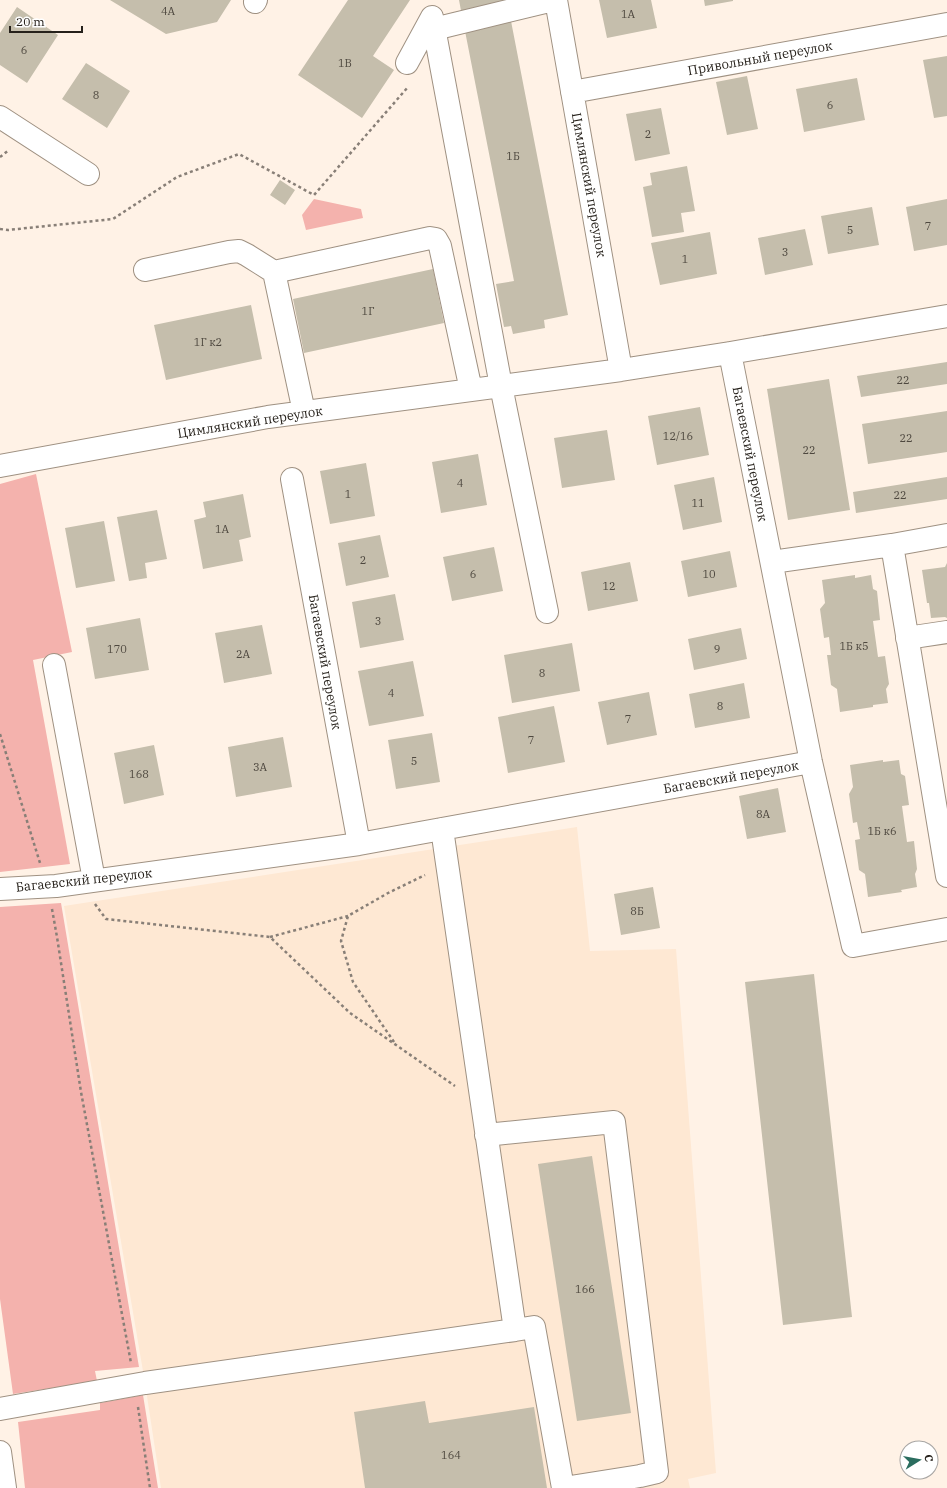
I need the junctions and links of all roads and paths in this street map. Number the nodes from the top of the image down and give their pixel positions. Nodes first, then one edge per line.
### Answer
1 (555, 0) edge
2 (947, 24) edge
3 (434, 29) junction
4 (407, 63) joint
5 (572, 92) junction
6 (0, 117) edge
7 (88, 174) dead end
8 (0, 229) edge
9 (145, 270) dead end
10 (274, 272) junction
11 (947, 316) edge
12 (730, 353) junction
13 (621, 370) junction
14 (501, 386) junction
15 (471, 390) junction
16 (304, 412) junction
17 (0, 466) edge
18 (292, 479) dead end
19 (947, 535) edge
20 (892, 545) junction
21 (772, 562) junction
22 (547, 612) dead end
23 (947, 632) edge
24 (907, 638) junction
25 (54, 665) dead end
26 (0, 734) edge
27 (811, 762) junction
28 (942, 814) edge
29 (442, 829) junction
30 (358, 844) junction
31 (447, 869) junction
32 (947, 876) edge
33 (47, 886) junction
34 (0, 889) edge
35 (93, 891) junction
36 (348, 916) junction
37 (947, 929) edge
38 (270, 937) junction
39 (396, 1045) junction
40 (482, 1104) junction
41 (486, 1135) junction
42 (515, 1330) junction
43 (135, 1386) junction
44 (0, 1409) edge
45 (0, 1452) edge
46 (5, 1488) edge
47 (150, 1488) edge
48 (563, 1488) edge

1 - 3 street
1 - 5 street, Цимлянский переулок
2 - 5 street, Привольный переулок
3 - 4 street
3 - 14 street
4 - 8 path
5 - 13 street, Цимлянский переулок
6 - 7 street
9 - 10 street
10 - 15 street
10 - 16 street
11 - 12 street, Цимлянский переулок
12 - 13 street, Цимлянский переулок
12 - 21 street, Багаевский переулок
13 - 14 street, Цимлянский переулок
14 - 15 street, Цимлянский переулок
14 - 22 street
15 - 16 street, Цимлянский переулок
16 - 17 street, Цимлянский переулок
18 - 30 street, Багаевский переулок
19 - 20 street
20 - 21 street
20 - 24 street
21 - 27 street, Багаевский переулок
23 - 24 street
24 - 28 street
25 - 35 street
26 - 33 path
27 - 29 street, Багаевский переулок
27 - 37 street
28 - 32 street
29 - 30 street, Багаевский переулок
29 - 31 street
30 - 35 street, Багаевский переулок
31 - 36 path
31 - 40 street
33 - 34 street, Багаевский переулок
33 - 35 street, Багаевский переулок
33 - 43 path
35 - 38 path
36 - 38 path
36 - 39 path
38 - 39 path
39 - 40 path
40 - 41 street
41 - 42 street
41 - 48 street
42 - 43 street
42 - 48 street
43 - 44 street
43 - 47 path
45 - 46 street

